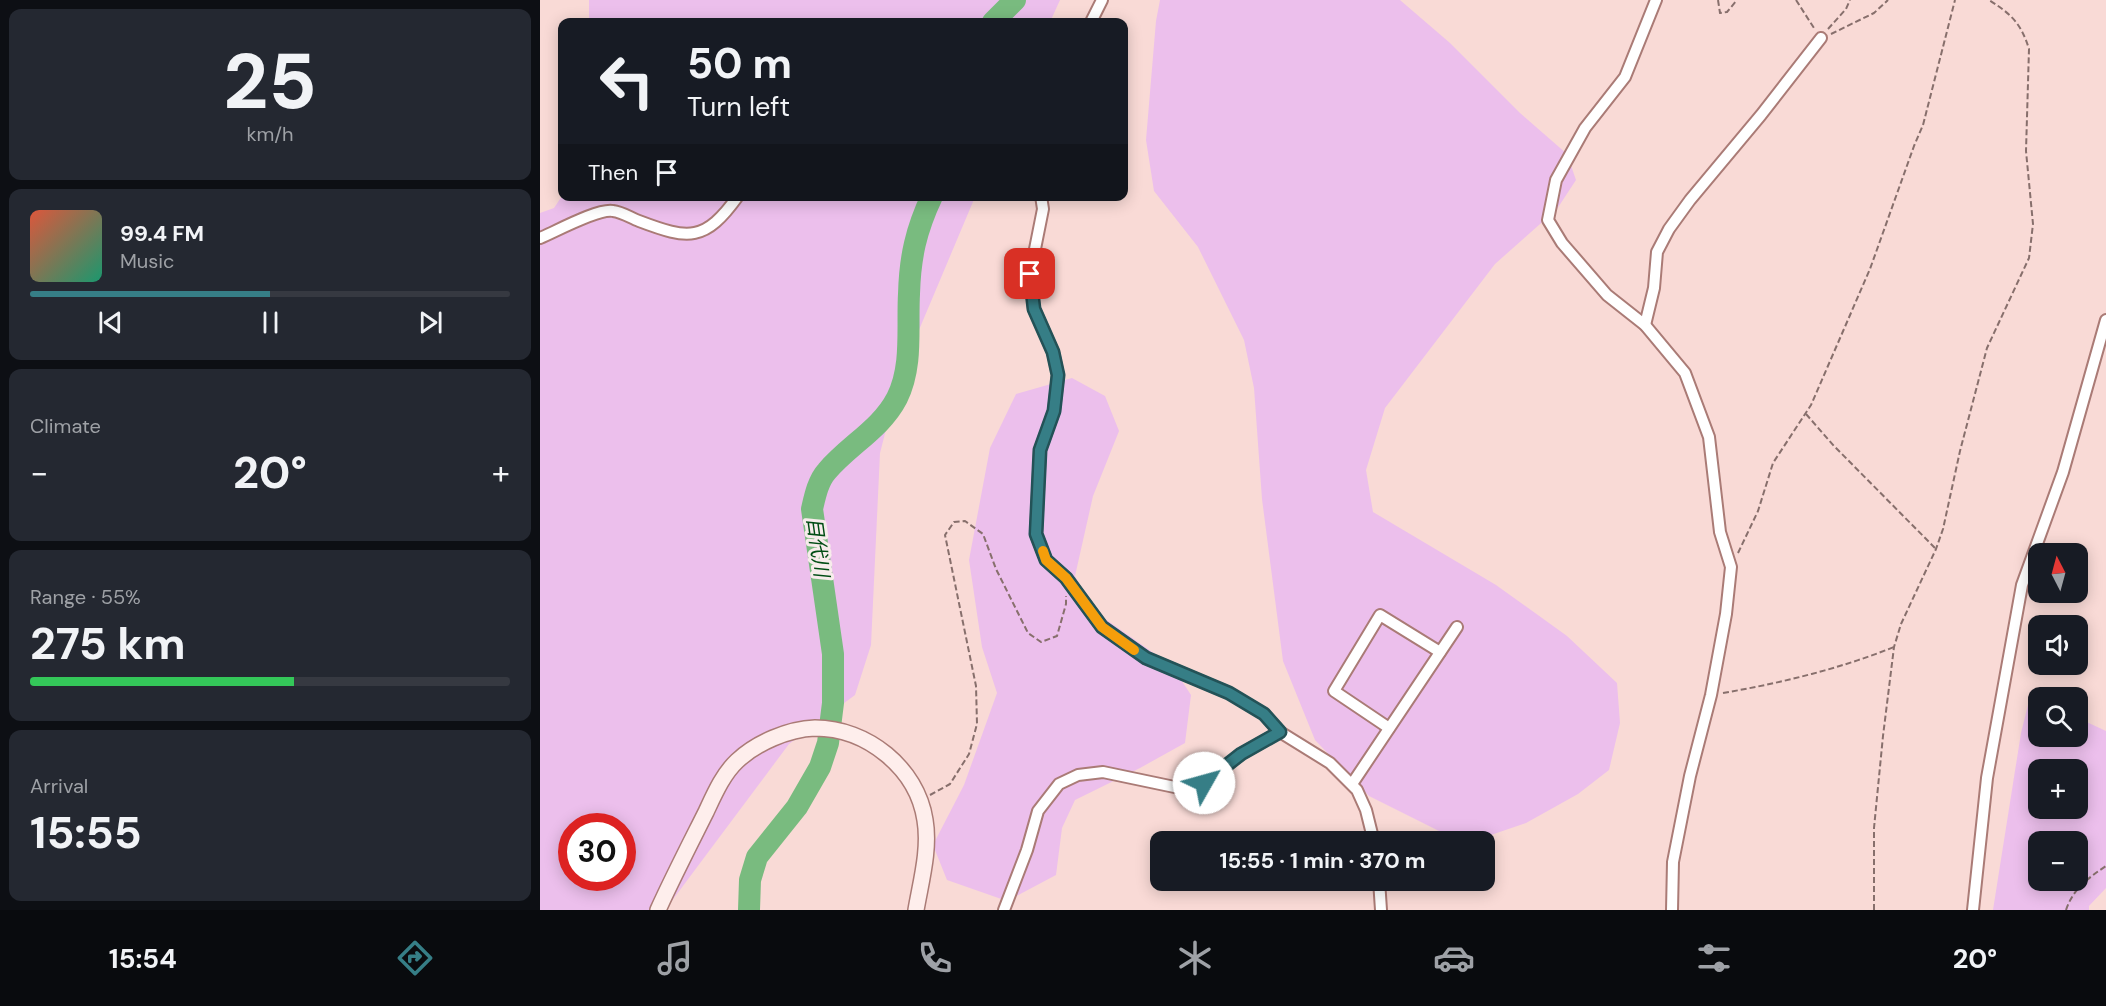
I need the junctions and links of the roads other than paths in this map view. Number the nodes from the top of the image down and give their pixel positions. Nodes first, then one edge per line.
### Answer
1 (1102, 0) edge
2 (1656, 0) edge
3 (1093, 18) edge
4 (1821, 38) road end
5 (734, 201) edge
6 (1042, 201) edge
7 (540, 238) edge
8 (2106, 320) edge
9 (1645, 325) junction
10 (1457, 627) dead end
11 (1440, 652) junction
12 (1389, 728) junction
13 (1280, 732) junction
14 (1352, 784) junction
15 (1371, 831) edge
16 (1380, 891) edge
17 (658, 910) edge
18 (916, 910) edge
19 (1004, 910) edge
20 (1381, 910) edge
21 (1672, 910) edge
22 (1973, 910) edge

1 - 3 street
2 - 9 street
4 - 9 street
5 - 7 street
6 - 13 street
8 - 22 street
9 - 21 street
10 - 11 street
11 - 12 street
11 - 12 street
12 - 14 street
13 - 14 street
13 - 19 street
14 - 15 street
16 - 20 street
17 - 18 street

